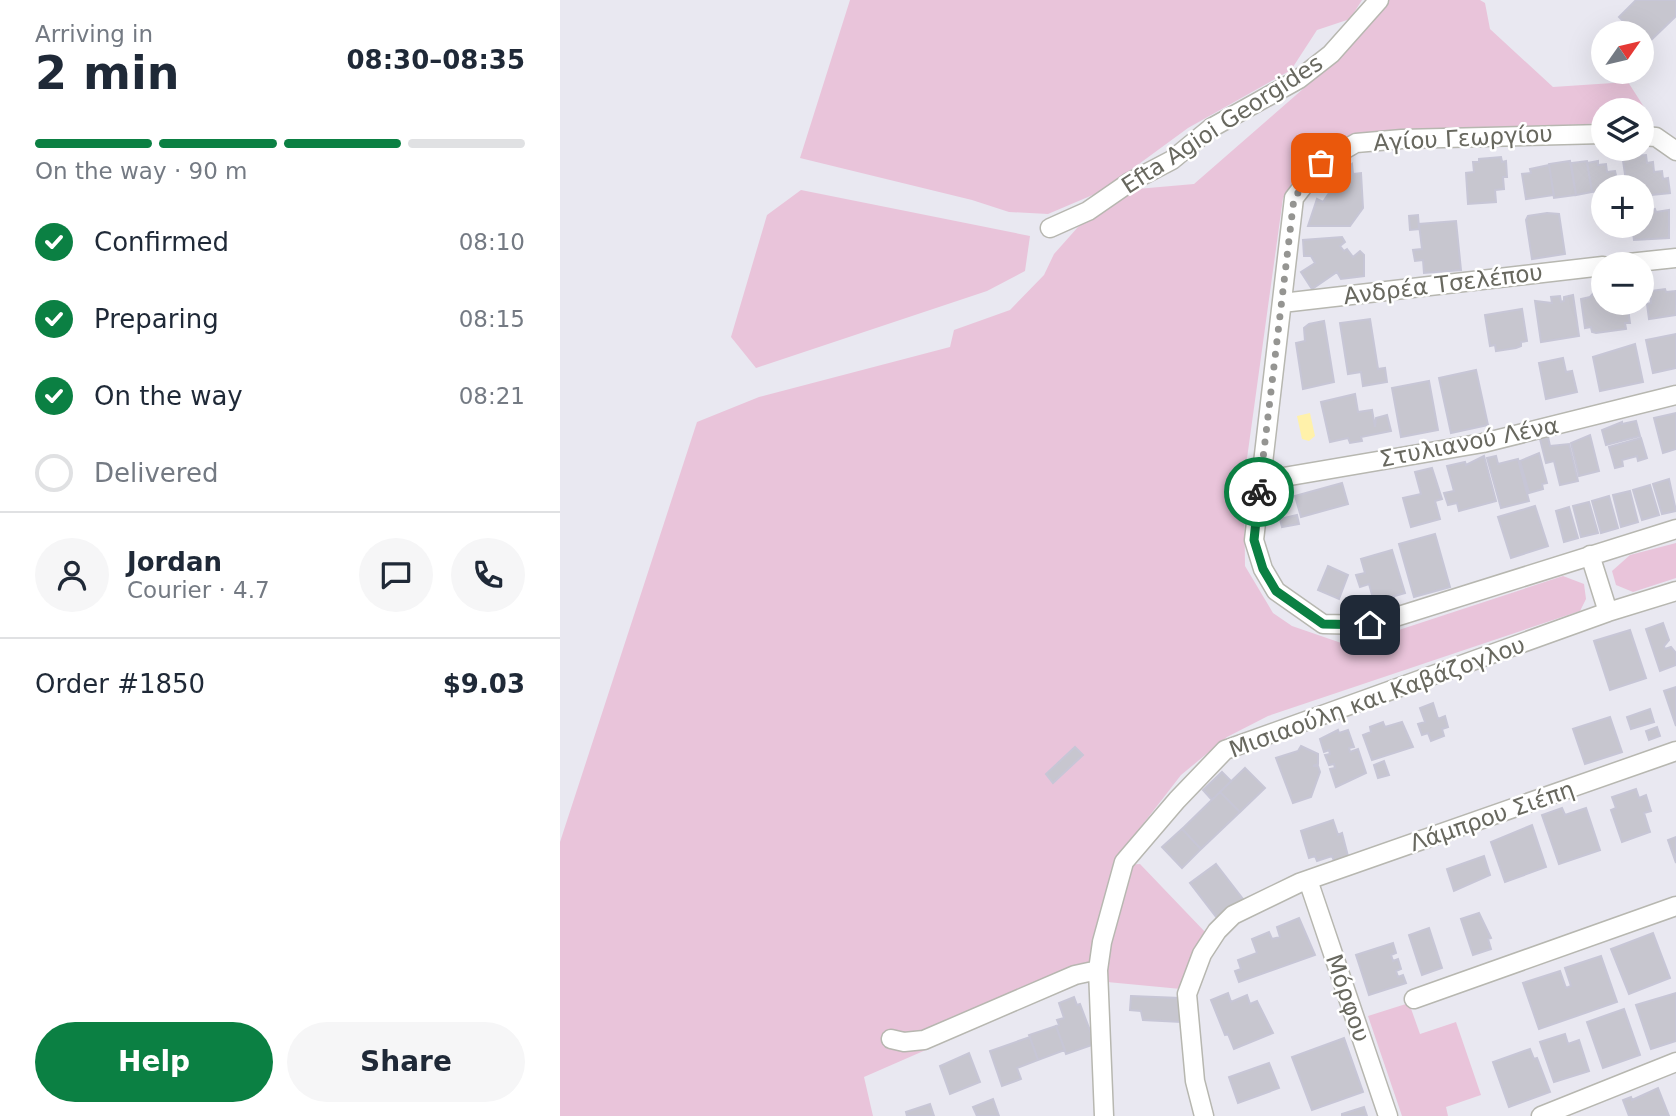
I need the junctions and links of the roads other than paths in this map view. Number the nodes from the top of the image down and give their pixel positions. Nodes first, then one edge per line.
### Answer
1 (1379, 0) edge
2 (1591, 134) edge
3 (1654, 139) edge
4 (1676, 150) edge
5 (1050, 228) dead end
6 (1676, 258) edge
7 (1654, 260) edge
8 (1591, 267) edge
9 (1282, 303) junction
10 (1676, 395) edge
11 (1260, 481) junction
12 (1676, 529) edge
13 (1590, 555) junction
14 (1676, 591) edge
15 (1608, 612) junction
16 (1676, 751) edge
17 (1308, 880) junction
18 (1676, 906) edge
19 (1098, 970) junction
20 (1414, 999) dead end
21 (891, 1040) dead end
22 (1676, 1062) edge
23 (1104, 1116) edge
24 (1204, 1116) edge
25 (1388, 1116) edge
26 (1541, 1116) edge

1 - 5 street, Efta Agioi Georgides
2 - 9 street, Αγίου Γεωργίου
3 - 4 street
6 - 7 street
8 - 9 street, Ανδρέα Τσελέπου
9 - 11 street, Αγίου Γεωργίου
10 - 11 street, Στυλιανού Λένα
11 - 13 street, Αγίου Γεωργίου
12 - 13 street, Αγίου Γεωργίου
13 - 15 street
14 - 15 street, Μισιαούλη και Καβάζογλου
15 - 19 street, Μισιαούλη και Καβάζογλου
16 - 17 street, Λάμπρου Σιέπη
17 - 24 street, Λάμπρου Σιέπη
17 - 25 street, Μόρφου
18 - 20 street
19 - 21 street
19 - 23 street, Μισιαούλη και Καβάζογλου
22 - 26 street

